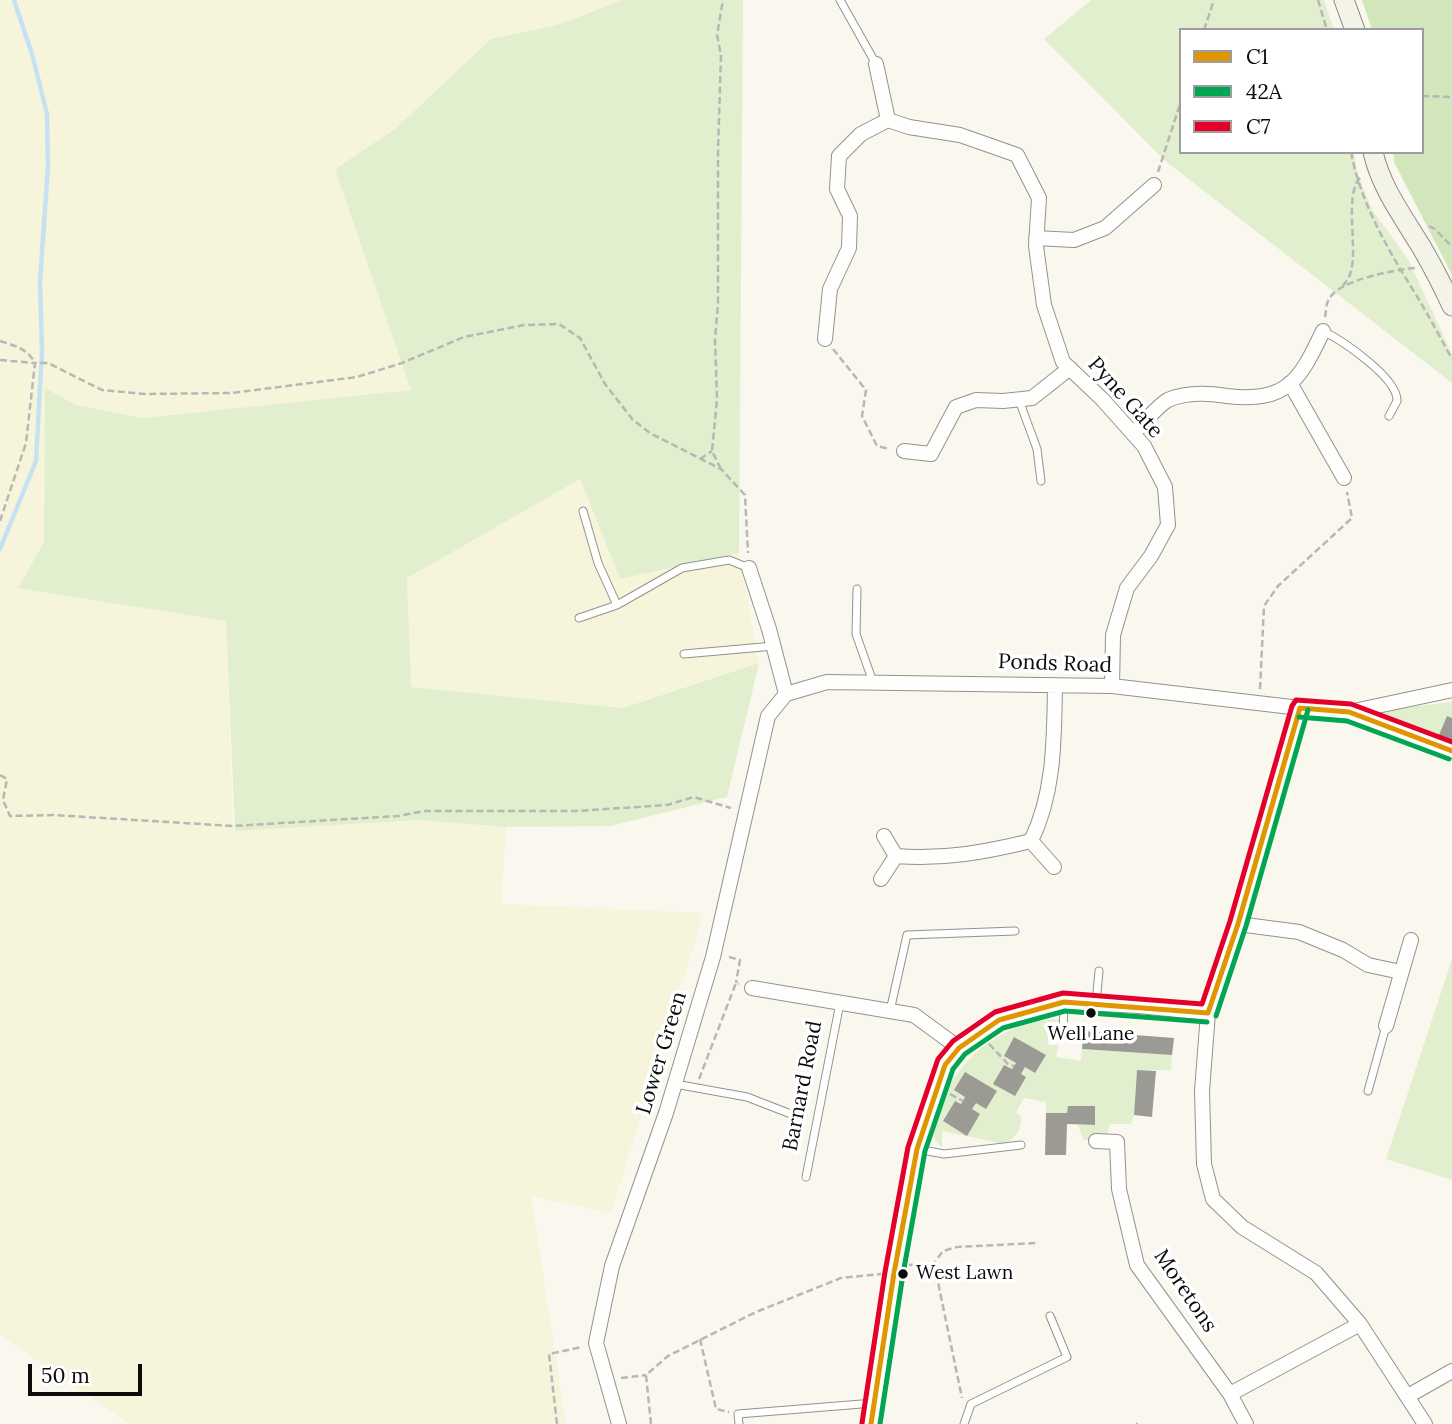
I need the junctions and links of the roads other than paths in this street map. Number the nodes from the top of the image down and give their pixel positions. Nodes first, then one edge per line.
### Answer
1 (840, 0) edge
2 (1344, 0) edge
3 (1354, 28) edge
4 (876, 64) joint
5 (888, 120) junction
6 (1375, 159) edge
7 (1154, 186) road end
8 (1036, 238) junction
9 (1452, 306) edge
10 (1323, 331) joint
11 (825, 339) road end
12 (1070, 368) junction
13 (1290, 383) junction
14 (1018, 399) junction
15 (1389, 416) dead end
16 (1133, 434) junction
17 (904, 451) road end
18 (1344, 478) road end
19 (1041, 481) dead end
20 (583, 511) dead end
21 (748, 568) joint
22 (857, 589) dead end
23 (617, 605) junction
24 (579, 618) dead end
25 (774, 646) junction
26 (684, 654) dead end
27 (873, 683) junction
28 (1055, 685) junction
29 (1112, 686) junction
30 (1452, 690) edge
31 (786, 694) junction
32 (1300, 708) junction
33 (1349, 712) junction
34 (1452, 751) edge
35 (884, 836) dead end
36 (1031, 841) junction
37 (896, 856) junction
38 (1054, 867) dead end
39 (881, 879) dead end
40 (1238, 924) junction
41 (1015, 931) dead end
42 (1411, 940) dead end
43 (1099, 971) dead end
44 (1401, 972) junction
45 (752, 988) road end
46 (1064, 1002) junction
47 (840, 1003) junction
48 (1096, 1004) junction
49 (890, 1011) junction
50 (1208, 1013) junction
51 (1385, 1026) joint
52 (1063, 1034) dead end
53 (959, 1048) junction
54 (675, 1084) junction
55 (1368, 1091) dead end
56 (796, 1116) dead end
57 (1096, 1141) dead end
58 (1021, 1145) dead end
59 (917, 1149) junction
60 (807, 1177) dead end
61 (1050, 1316) dead end
62 (1360, 1324) junction
63 (1452, 1371) edge
64 (1230, 1394) junction
65 (1408, 1396) junction
66 (874, 1403) junction
67 (619, 1424) edge
68 (739, 1424) edge
69 (871, 1424) edge
70 (964, 1424) edge
71 (1247, 1424) edge
72 (1425, 1424) edge

1 - 4 lane
2 - 3 main road
4 - 5 street
5 - 8 street, Pyne Gate
5 - 11 street
6 - 9 main road
7 - 8 street
8 - 12 street, Pyne Gate
10 - 13 street
10 - 15 lane
12 - 14 street
12 - 16 street, Pyne Gate
13 - 16 street
13 - 18 street
14 - 17 street
14 - 19 lane
16 - 29 street, Pyne Gate
20 - 23 lane
21 - 23 lane
21 - 25 street
22 - 27 lane
23 - 24 lane
25 - 26 lane
25 - 31 street
27 - 28 street, Ponds Road
27 - 31 street, Ponds Road
28 - 29 street, Ponds Road
28 - 36 street
29 - 32 street, Ponds Road
30 - 33 street, Ponds Road
31 - 54 street, Lower Green
32 - 33 street, Ponds Road
32 - 40 street
33 - 34 street
35 - 37 street
36 - 37 street
36 - 38 street
37 - 39 street
40 - 44 street
40 - 50 street
41 - 49 lane
42 - 44 street
43 - 48 lane
44 - 51 street
45 - 47 street, Barnard Road
46 - 48 street
46 - 52 lane
46 - 53 street
47 - 49 street, Barnard Road
47 - 60 lane, Barnard Road
48 - 50 street
49 - 53 street, Barnard Road
50 - 62 street
51 - 55 lane
53 - 59 street
54 - 56 lane
54 - 67 street, Lower Green
57 - 64 street, Moretons
58 - 59 lane
59 - 66 street
61 - 70 lane
62 - 64 street
62 - 65 street
63 - 65 street
64 - 71 street, Moretons
65 - 72 street
66 - 68 lane
66 - 69 street

